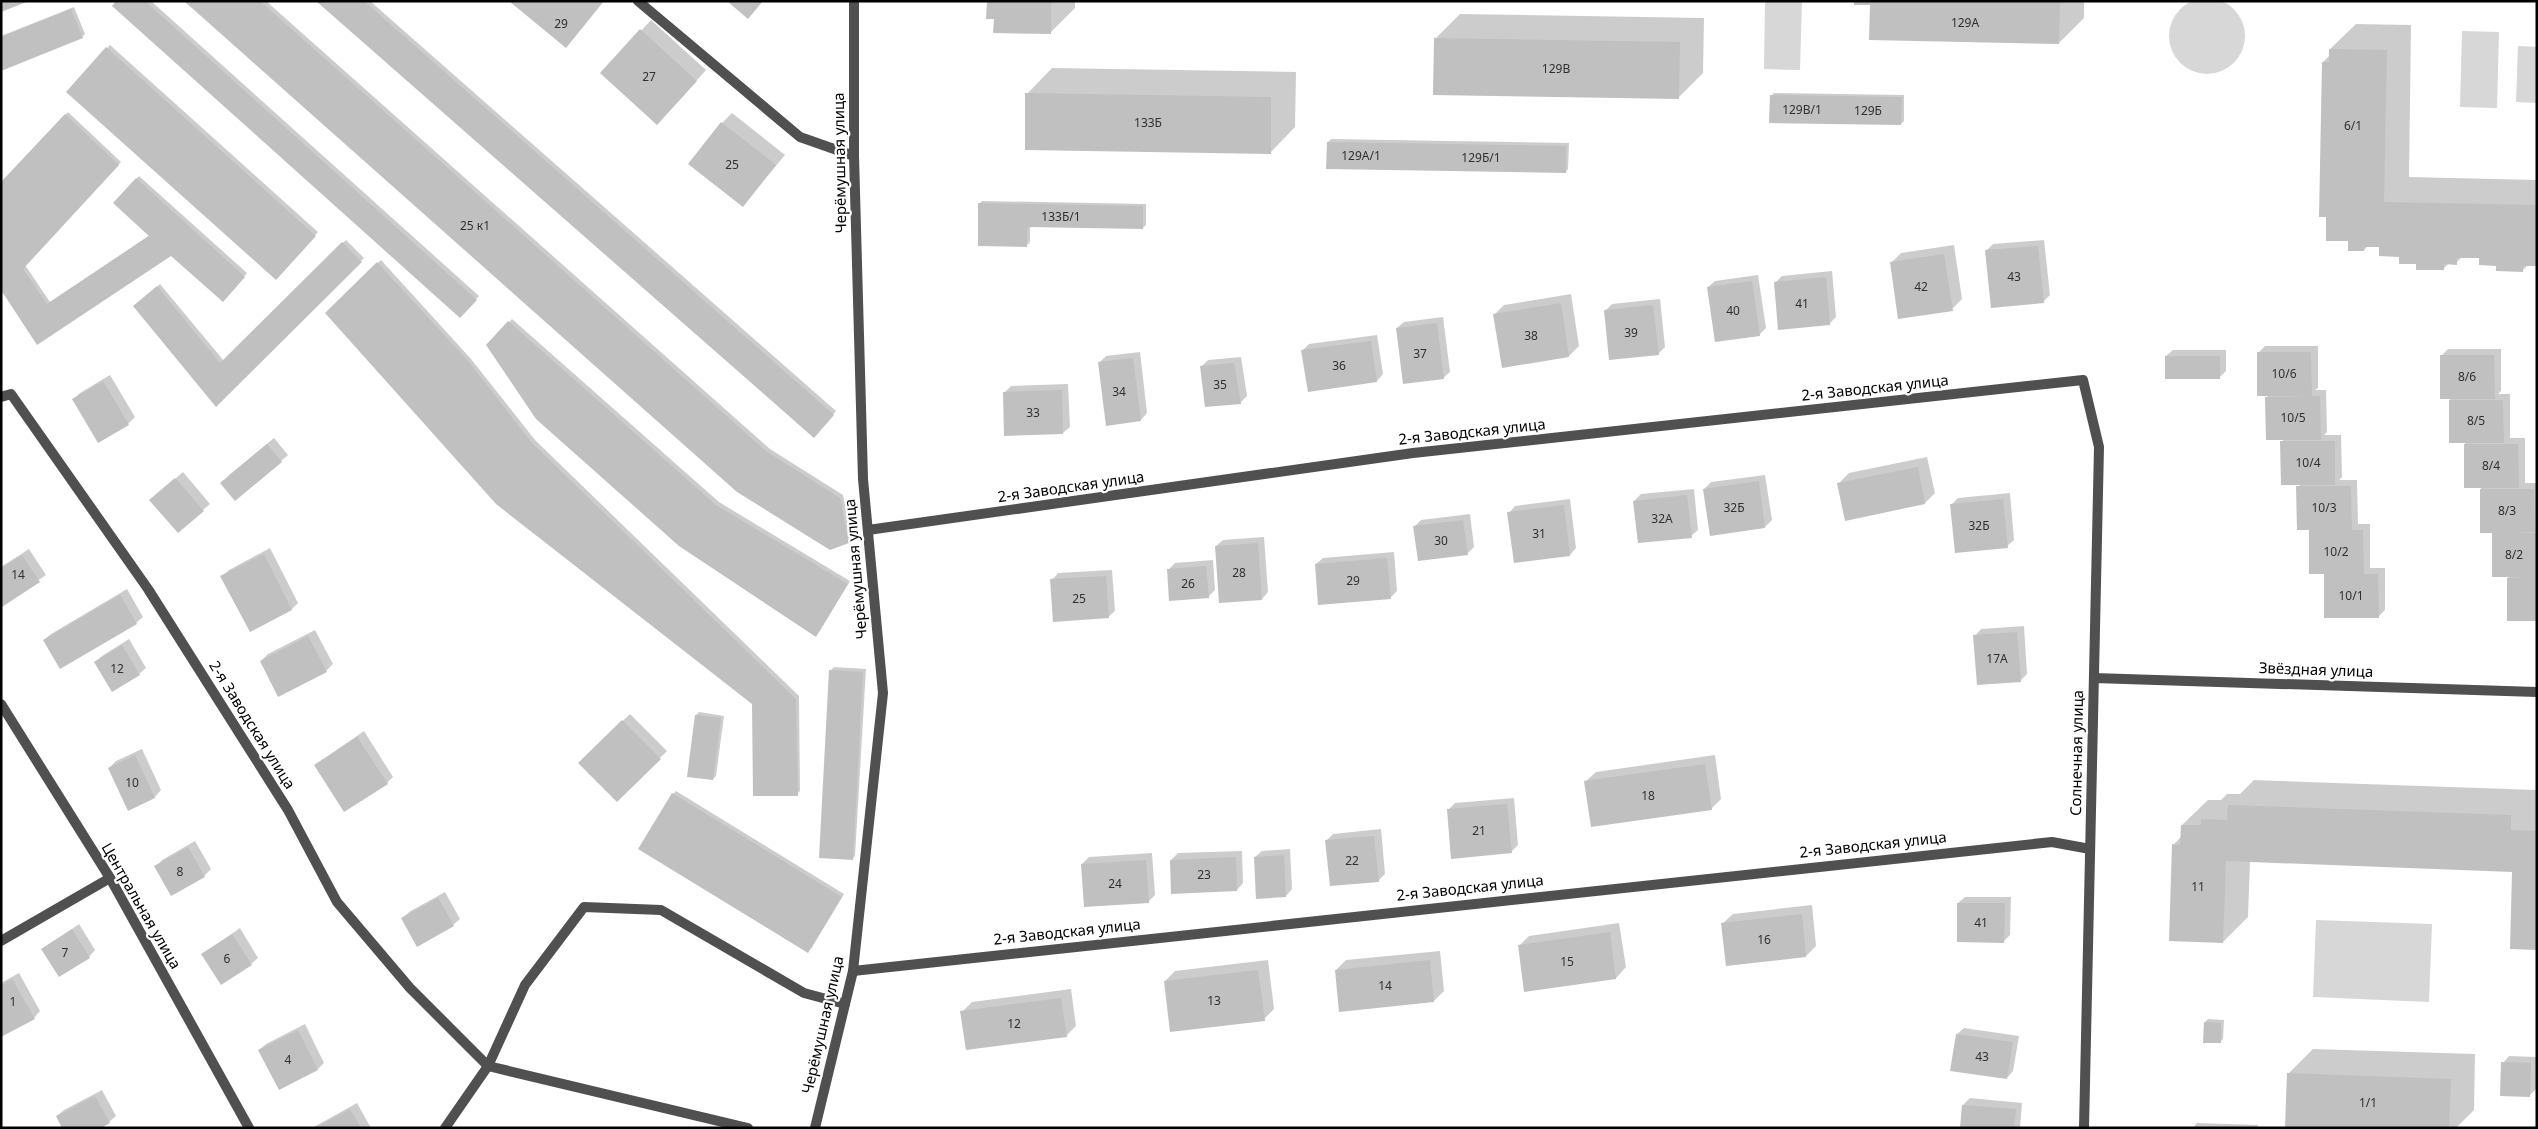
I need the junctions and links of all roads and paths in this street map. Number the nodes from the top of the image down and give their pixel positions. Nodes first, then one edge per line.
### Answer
1 (638, 1) edge
2 (854, 1) edge
3 (854, 156) junction
4 (2083, 380) joint
5 (1, 397) edge
6 (868, 530) junction
7 (2094, 678) junction
8 (2537, 692) edge
9 (1, 704) edge
10 (2090, 848) junction
11 (110, 878) junction
12 (1, 941) edge
13 (853, 970) junction
14 (845, 1004) junction
15 (488, 1066) junction
16 (249, 1128) edge
17 (445, 1128) edge
18 (748, 1128) edge
19 (815, 1128) edge
20 (2084, 1128) edge

1 - 3 street
2 - 3 street, Черёмушная улица
3 - 6 street, Черёмушная улица
4 - 6 street, 2-я Заводская улица
4 - 7 street, Солнечная улица
5 - 15 street, 2-я Заводская улица
6 - 13 street, Черёмушная улица
7 - 8 street, Звёздная улица
7 - 10 street, Солнечная улица
9 - 11 street, Центральная улица
10 - 13 street, 2-я Заводская улица
10 - 20 street, Солнечная улица
11 - 12 street
11 - 16 street, Центральная улица
13 - 14 street, Черёмушная улица
14 - 15 street
14 - 19 street, Черёмушная улица
15 - 17 street
15 - 18 street

